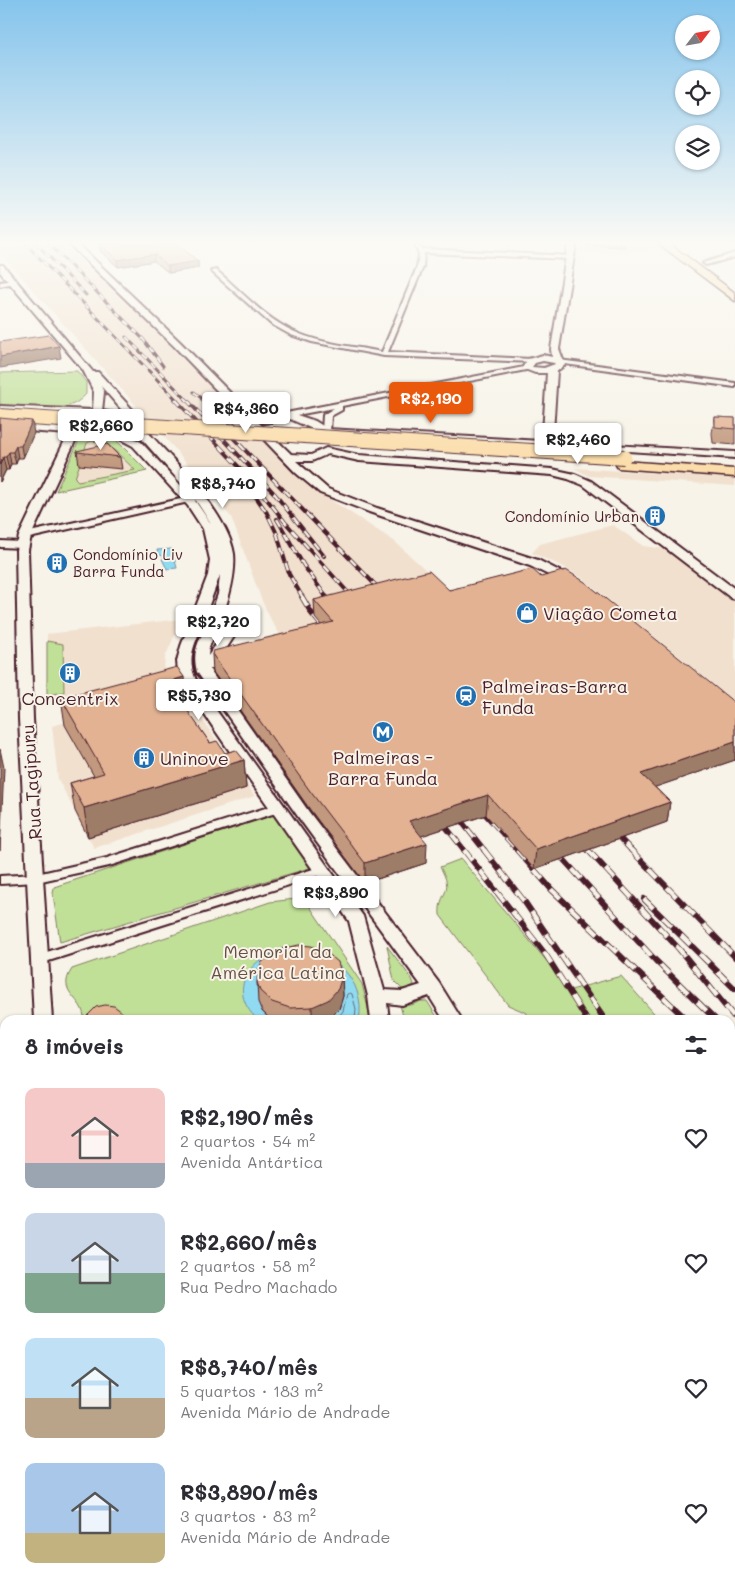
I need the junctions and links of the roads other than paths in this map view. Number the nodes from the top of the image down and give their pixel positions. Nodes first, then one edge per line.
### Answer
1 (44, 318) edge
2 (150, 318) edge
3 (267, 318) edge
4 (399, 318) edge
5 (560, 318) edge
6 (555, 349) junction
7 (384, 354) junction
8 (543, 358) junction
9 (530, 367) junction
10 (87, 369) junction
11 (553, 369) junction
12 (94, 381) junction
13 (735, 385) edge
14 (345, 405) junction
15 (0, 409) edge
16 (48, 412) junction
17 (97, 413) junction
18 (243, 414) junction
19 (286, 415) junction
20 (0, 416) edge
21 (265, 420) junction
22 (0, 425) edge
23 (75, 430) junction
24 (326, 432) junction
25 (548, 432) junction
26 (120, 434) junction
27 (267, 438) junction
28 (150, 442) junction
29 (534, 442) junction
30 (566, 444) junction
31 (326, 451) junction
32 (735, 455) edge
33 (285, 456) junction
34 (624, 461) junction
35 (735, 465) edge
36 (735, 473) edge
37 (194, 499) junction
38 (23, 540) junction
39 (0, 544) edge
40 (581, 590) edge
41 (733, 590) edge
42 (198, 619) junction
43 (215, 621) junction
44 (204, 672) junction
45 (278, 808) junction
46 (323, 870) junction
47 (36, 878) junction
48 (0, 880) edge
49 (39, 959) junction
50 (432, 988) junction
51 (377, 996) junction
52 (43, 1015) edge
53 (379, 1015) edge
54 (450, 1015) edge

1 - 10 street
2 - 18 street
3 - 7 street
4 - 7 street
5 - 6 street
6 - 8 street
6 - 11 street
7 - 9 street
8 - 9 street
8 - 11 street
9 - 11 street
9 - 14 street
10 - 12 street
10 - 28 street
11 - 13 street
11 - 25 street
12 - 16 street
12 - 17 street
14 - 19 street
14 - 24 street
15 - 16 street
16 - 17 street
16 - 23 street
17 - 26 street
17 - 28 street
18 - 21 street
18 - 27 street
19 - 21 street
19 - 24 street
20 - 34 main road, bridge
21 - 27 street
22 - 23 street
22 - 34 main road
23 - 26 street
23 - 38 street
24 - 29 street
24 - 31 street
25 - 29 street
25 - 30 street
26 - 37 street
27 - 33 street
28 - 37 street
29 - 30 street
30 - 32 street
31 - 33 street
31 - 41 street
33 - 40 street
34 - 35 main road
34 - 36 main road
37 - 38 street
37 - 42 street
37 - 43 street
38 - 39 street
38 - 47 street, Rua Tagipuru
42 - 43 street
42 - 45 street
43 - 44 street
43 - 44 street
44 - 50 street
45 - 46 street
45 - 47 street
46 - 49 street
46 - 51 street
47 - 48 street
47 - 49 street, Rua Tagipuru
49 - 52 street, Rua Tagipuru
50 - 51 street
50 - 54 street
51 - 53 street

